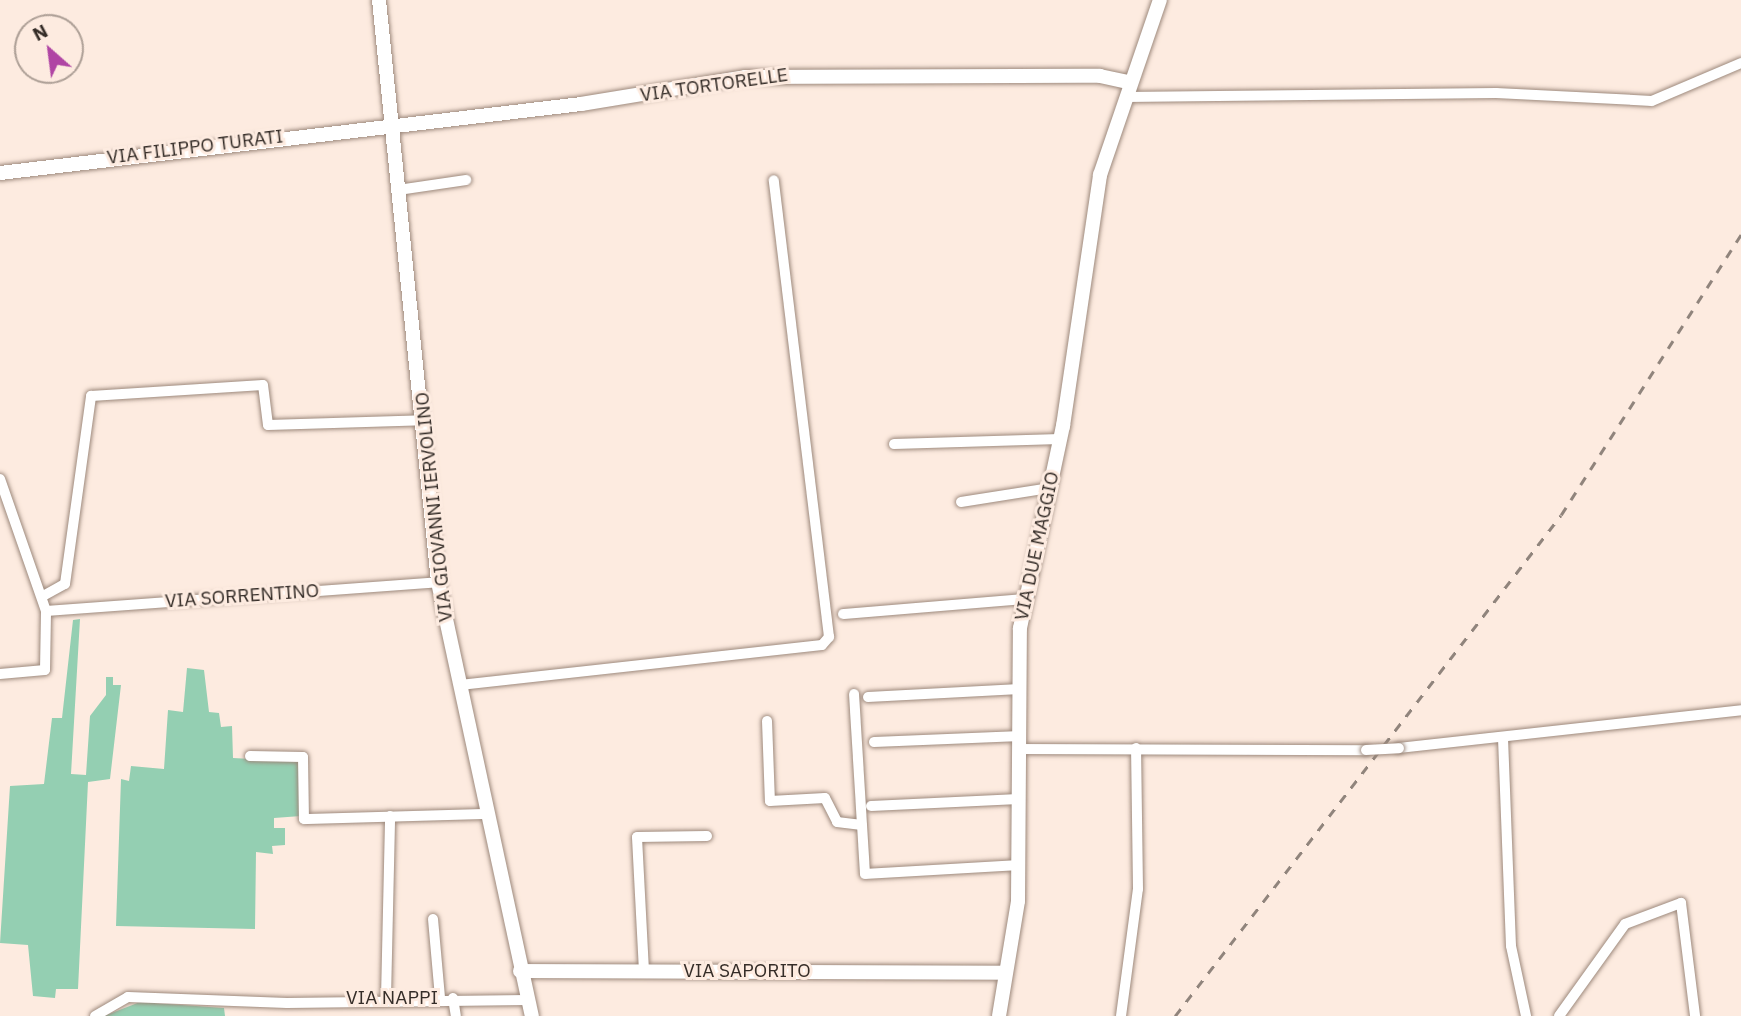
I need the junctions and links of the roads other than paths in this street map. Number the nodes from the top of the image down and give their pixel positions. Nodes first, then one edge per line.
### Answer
1 (379, 0) edge
2 (1160, 0) edge
3 (1741, 63) edge
4 (1128, 82) junction
5 (1125, 97) junction
6 (390, 122) junction
7 (0, 173) edge
8 (466, 180) dead end
9 (774, 180) dead end
10 (398, 190) junction
11 (424, 420) junction
12 (1060, 439) junction
13 (894, 444) dead end
14 (0, 479) edge
15 (1049, 488) junction
16 (961, 502) dead end
17 (438, 582) junction
18 (43, 596) junction
19 (1025, 599) junction
20 (46, 611) junction
21 (843, 614) dead end
22 (0, 674) edge
23 (460, 685) junction
24 (1020, 689) junction
25 (854, 694) dead end
26 (868, 698) dead end
27 (1741, 710) edge
28 (767, 721) dead end
29 (1503, 738) junction
30 (874, 742) dead end
31 (1021, 742) junction
32 (1136, 748) junction
33 (250, 756) dead end
34 (1019, 799) junction
35 (872, 806) dead end
36 (487, 814) junction
37 (390, 816) junction
38 (862, 825) junction
39 (707, 836) dead end
40 (1019, 865) junction
41 (433, 919) dead end
42 (520, 971) junction
43 (644, 971) junction
44 (1004, 973) junction
45 (386, 998) junction
46 (440, 998) junction
47 (453, 998) junction
48 (527, 1000) junction
49 (95, 1016) edge
50 (456, 1016) edge
51 (532, 1016) edge
52 (999, 1016) edge
53 (1121, 1016) edge
54 (1526, 1016) edge
55 (1559, 1016) edge
56 (1695, 1016) edge

1 - 6 street, VIA GIOVANNI IERVOLINO
2 - 4 street, VIA DUE MAGGIO
3 - 5 street
4 - 5 street, VIA DUE MAGGIO
4 - 6 street, VIA TORTORELLE
5 - 12 street, VIA DUE MAGGIO
6 - 7 street, VIA FILIPPO TURATI
6 - 10 street, VIA GIOVANNI IERVOLINO
8 - 10 street
9 - 23 street
10 - 11 street, VIA GIOVANNI IERVOLINO
11 - 17 street, VIA GIOVANNI IERVOLINO
11 - 18 street
12 - 13 street
12 - 15 street, VIA DUE MAGGIO
14 - 18 street
15 - 16 street
15 - 19 street, VIA DUE MAGGIO
17 - 20 street, VIA SORRENTINO
17 - 23 street, VIA GIOVANNI IERVOLINO
18 - 20 street
19 - 21 street
19 - 24 street, VIA DUE MAGGIO
20 - 22 street
23 - 36 street, VIA GIOVANNI IERVOLINO
24 - 26 street
24 - 31 street, VIA DUE MAGGIO
25 - 38 street
27 - 29 street
28 - 38 street
29 - 32 street, bridge
29 - 54 street
30 - 31 street
31 - 32 street
31 - 34 street, VIA DUE MAGGIO
32 - 53 street
33 - 37 street
34 - 35 street
34 - 40 street, VIA DUE MAGGIO
36 - 37 street
36 - 42 street, VIA GIOVANNI IERVOLINO
37 - 45 street
38 - 40 street
39 - 43 street
40 - 44 street, VIA DUE MAGGIO
41 - 46 street
42 - 43 street, VIA SAPORITO
42 - 48 street
43 - 44 street, VIA SAPORITO
44 - 52 street, VIA DUE MAGGIO
45 - 46 street, VIA NAPPI
45 - 49 street, VIA NAPPI
46 - 47 street, VIA NAPPI
47 - 48 street, VIA NAPPI
47 - 50 street
48 - 51 street
55 - 56 street

